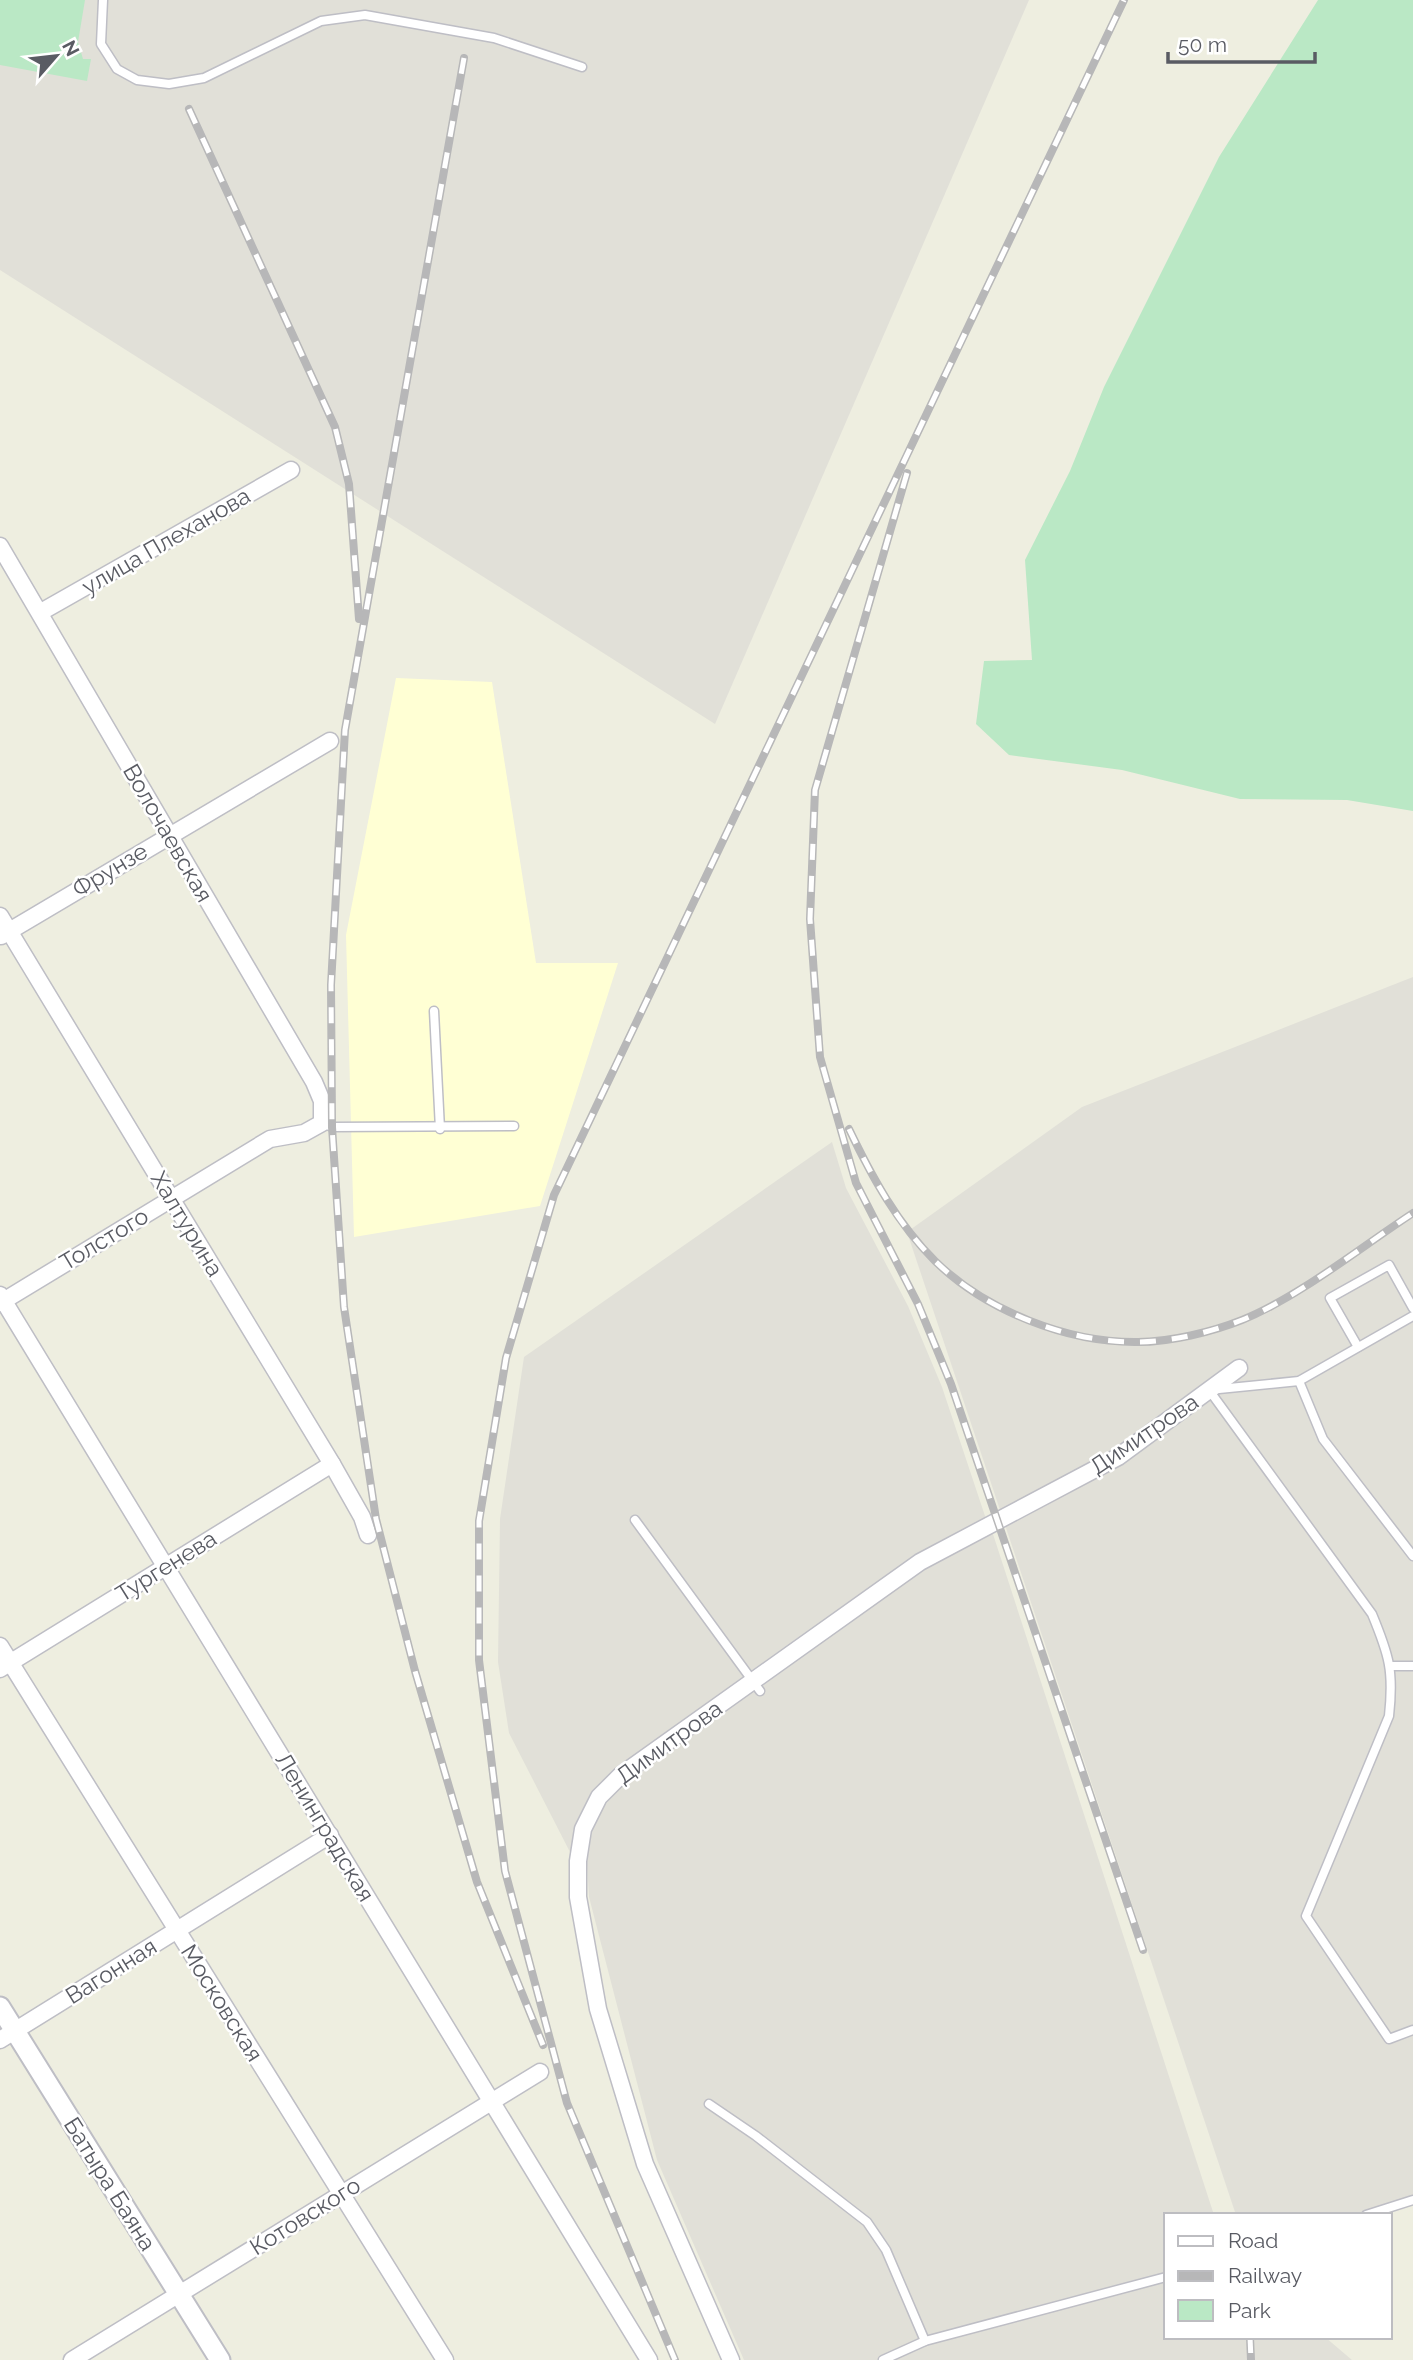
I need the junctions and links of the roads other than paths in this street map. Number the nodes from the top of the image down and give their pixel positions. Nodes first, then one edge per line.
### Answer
1 (103, 0) edge
2 (582, 67) dead end
3 (291, 470) dead end
4 (0, 546) edge
5 (41, 612) junction
6 (330, 741) dead end
7 (169, 835) junction
8 (0, 916) edge
9 (4, 933) edge
10 (435, 1012) dead end
11 (322, 1123) junction
12 (514, 1126) dead end
13 (440, 1129) junction
14 (171, 1198) junction
15 (1, 1300) edge
16 (1413, 1307) edge
17 (1413, 1316) edge
18 (1358, 1348) junction
19 (1239, 1368) dead end
20 (1299, 1381) junction
21 (1209, 1390) junction
22 (332, 1464) junction
23 (635, 1520) dead end
24 (368, 1535) dead end
25 (1413, 1556) edge
26 (166, 1566) junction
27 (0, 1646) edge
28 (5, 1665) edge
29 (1390, 1666) junction
30 (1413, 1666) edge
31 (756, 1686) junction
32 (330, 1835) junction
33 (177, 1930) junction
34 (0, 2007) edge
35 (1413, 2031) edge
36 (7, 2035) edge
37 (540, 2072) dead end
38 (492, 2101) junction
39 (709, 2104) dead end
40 (341, 2194) junction
41 (1413, 2200) edge
42 (1372, 2213) edge
43 (1164, 2278) edge
44 (178, 2294) junction
45 (925, 2342) junction
46 (72, 2360) edge
47 (220, 2360) edge
48 (445, 2360) edge
49 (649, 2360) edge
50 (731, 2360) edge
51 (883, 2360) edge

1 - 2 lane
3 - 5 street, улица Плеханова
4 - 5 street, Волочаевская
5 - 7 street, Волочаевская
6 - 7 street, Фрунзе
7 - 9 street, Фрунзе
7 - 11 street, Волочаевская
8 - 9 street, Халтурина
9 - 14 street, Халтурина
10 - 13 lane
11 - 13 lane
11 - 14 street, Толстого
12 - 13 lane
14 - 15 street, Толстого
14 - 22 street, Халтурина
15 - 26 street, Ленинградская
16 - 18 lane
17 - 18 lane
18 - 20 lane
19 - 21 street, Димитрова
20 - 21 lane
20 - 25 lane
21 - 29 lane
21 - 31 street, Димитрова
22 - 24 street, Халтурина
22 - 26 street, Тургенева
23 - 31 lane
26 - 28 street, Тургенева
26 - 32 street, Ленинградская
27 - 28 street, Московская
28 - 33 street, Московская
29 - 30 lane
29 - 35 lane
31 - 50 street, Димитрова
32 - 33 street, Вагонная
32 - 38 street, Ленинградская
33 - 36 street, Вагонная
33 - 40 street, Московская
34 - 36 street, Батыра Баяна
36 - 44 street, Батыра Баяна
37 - 38 street, Котовского
38 - 40 street, Котовского
38 - 49 street, Ленинградская
39 - 45 lane
40 - 44 street, Котовского
40 - 48 street, Московская
41 - 42 lane
43 - 45 lane
44 - 46 street, Котовского
44 - 47 street, Батыра Баяна
45 - 51 lane

